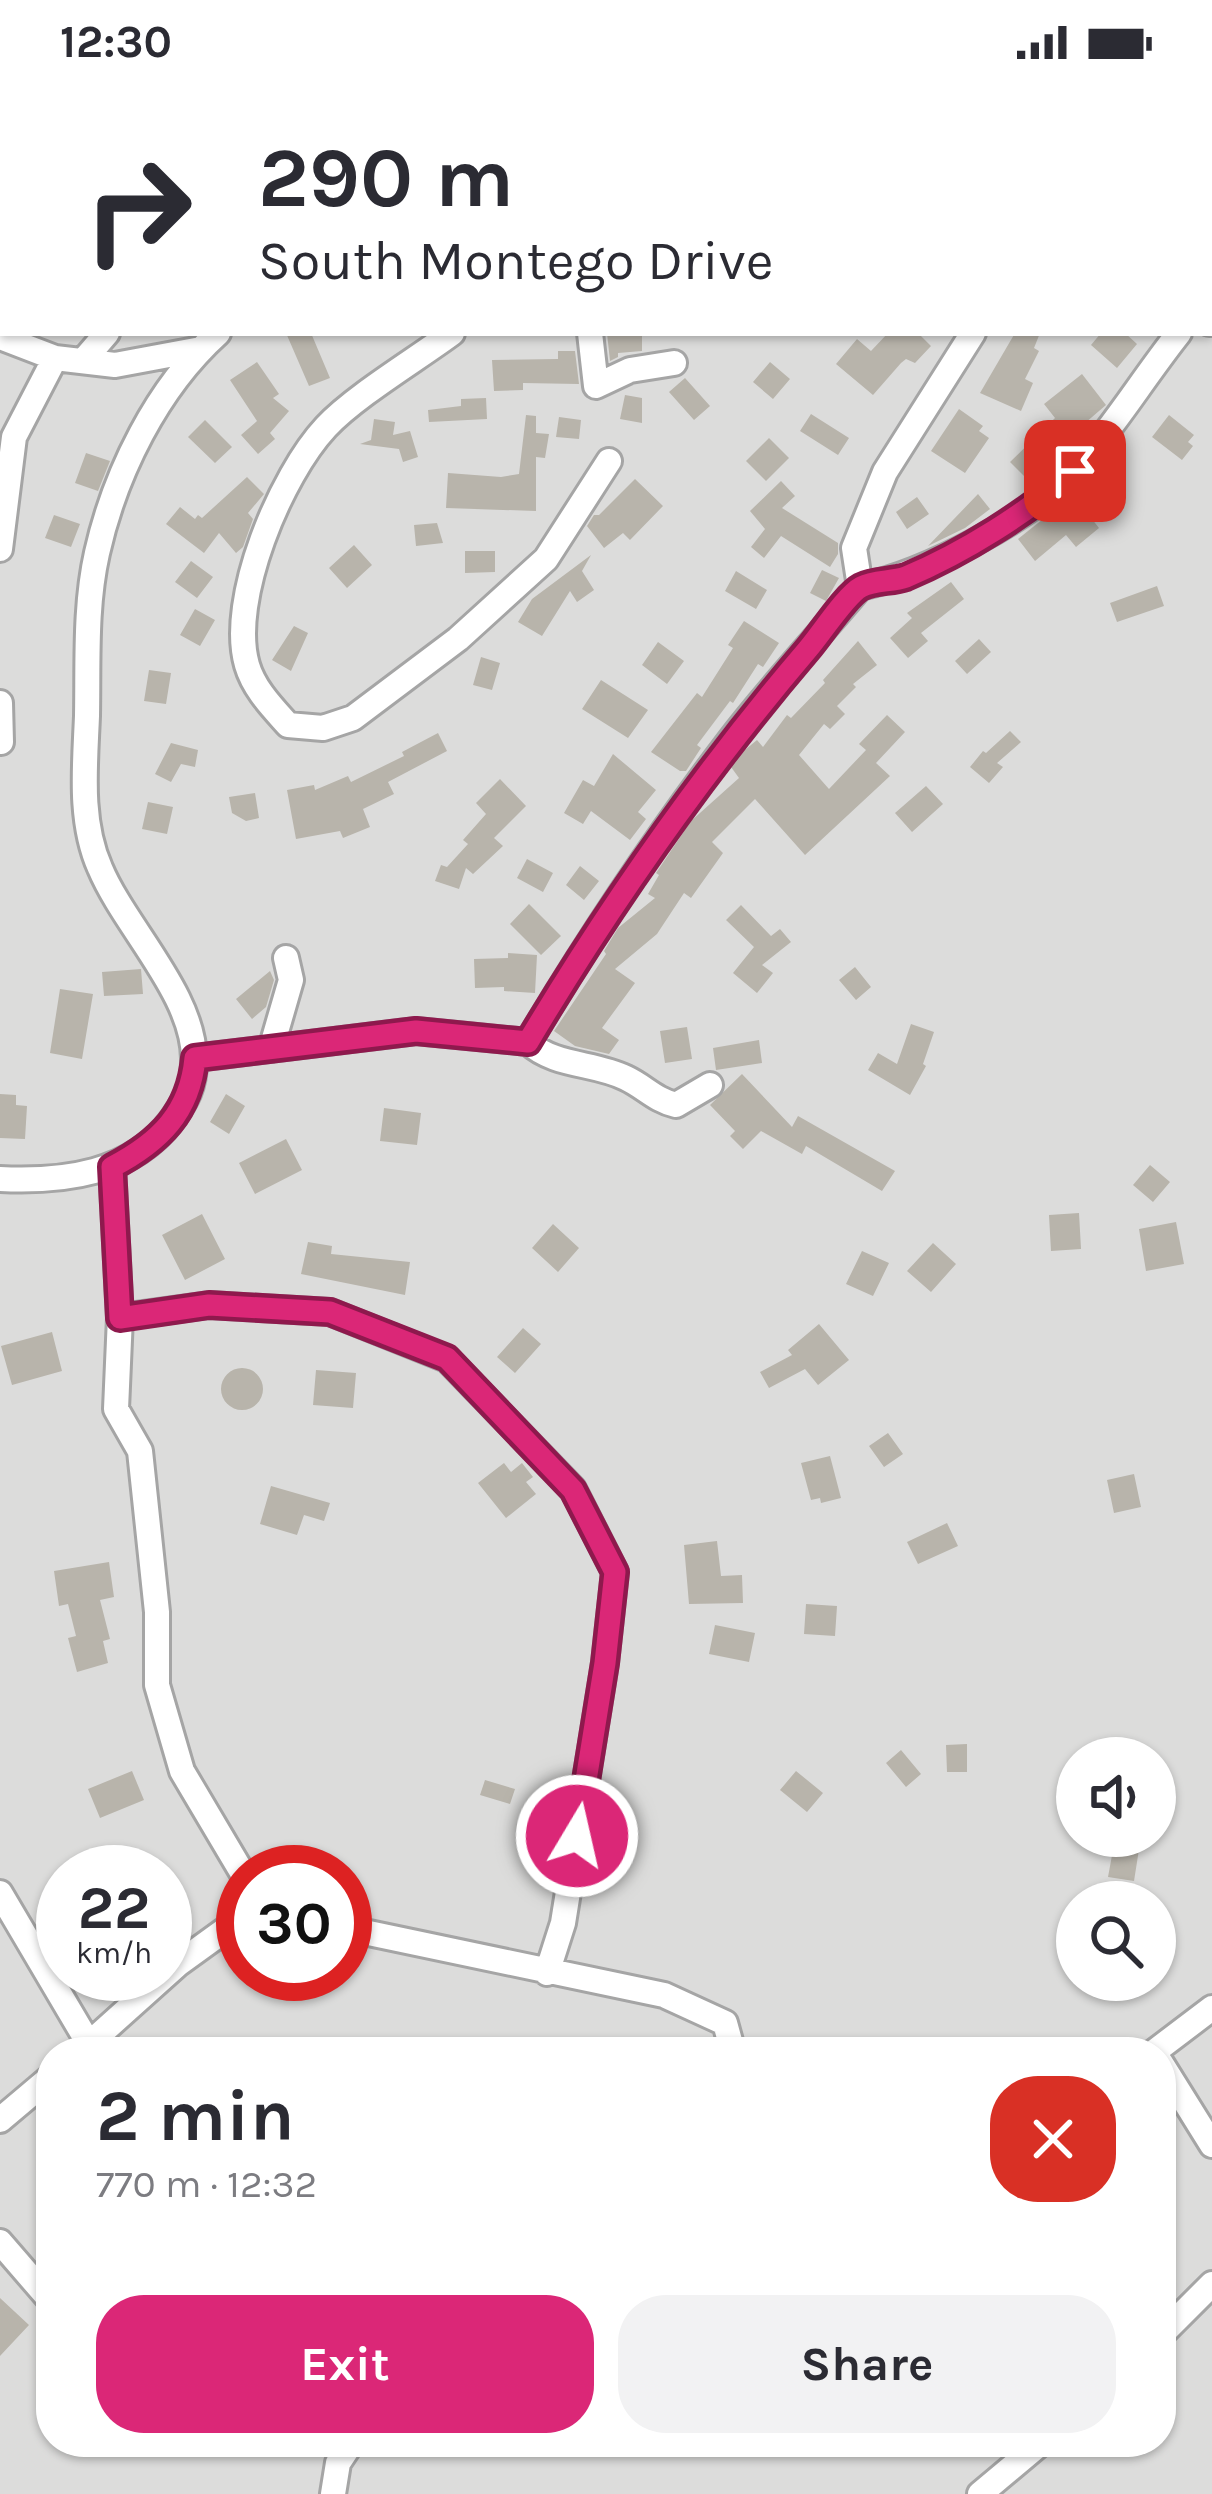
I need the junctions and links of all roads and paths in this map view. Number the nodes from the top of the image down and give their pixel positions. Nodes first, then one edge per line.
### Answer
1 (104, 336) edge
2 (448, 336) edge
3 (590, 336) edge
4 (971, 336) edge
5 (1177, 336) edge
6 (0, 337) edge
7 (209, 341) edge
8 (55, 358) junction
9 (83, 361) junction
10 (674, 363) dead end
11 (609, 460) dead end
12 (0, 549) edge
13 (860, 587) junction
14 (0, 703) edge
15 (1, 742) edge
16 (286, 958) dead end
17 (528, 1042) junction
18 (271, 1049) junction
19 (195, 1058) junction
20 (710, 1085) dead end
21 (112, 1167) junction
22 (0, 1179) edge
23 (120, 1318) junction
24 (226, 1845) edge
25 (0, 1893) edge
26 (372, 1934) edge
27 (216, 1936) edge
28 (547, 1972) junction
29 (1212, 2008) edge
30 (79, 2037) edge
31 (97, 2037) edge
32 (729, 2037) edge
33 (1174, 2037) edge
34 (1176, 2087) edge
35 (36, 2090) edge
36 (0, 2120) edge
37 (1212, 2145) edge
38 (0, 2242) edge
39 (36, 2284) edge
40 (1212, 2284) edge
41 (1176, 2320) edge
42 (342, 2457) edge
43 (1024, 2457) edge
44 (333, 2494) edge
45 (980, 2494) edge

1 - 9 street
2 - 11 street
3 - 10 street
4 - 13 street
5 - 13 street
6 - 8 street
7 - 9 street
7 - 19 street
8 - 9 street
8 - 12 street
13 - 17 street
14 - 15 street
16 - 18 street
17 - 18 street
17 - 20 street
18 - 19 street
19 - 21 street
21 - 22 street
21 - 23 street
23 - 24 street
23 - 28 street
25 - 30 street
26 - 28 street
27 - 31 street
28 - 32 street
29 - 33 street
34 - 37 street
35 - 36 street
38 - 39 street
40 - 41 street
42 - 44 street
43 - 45 street

